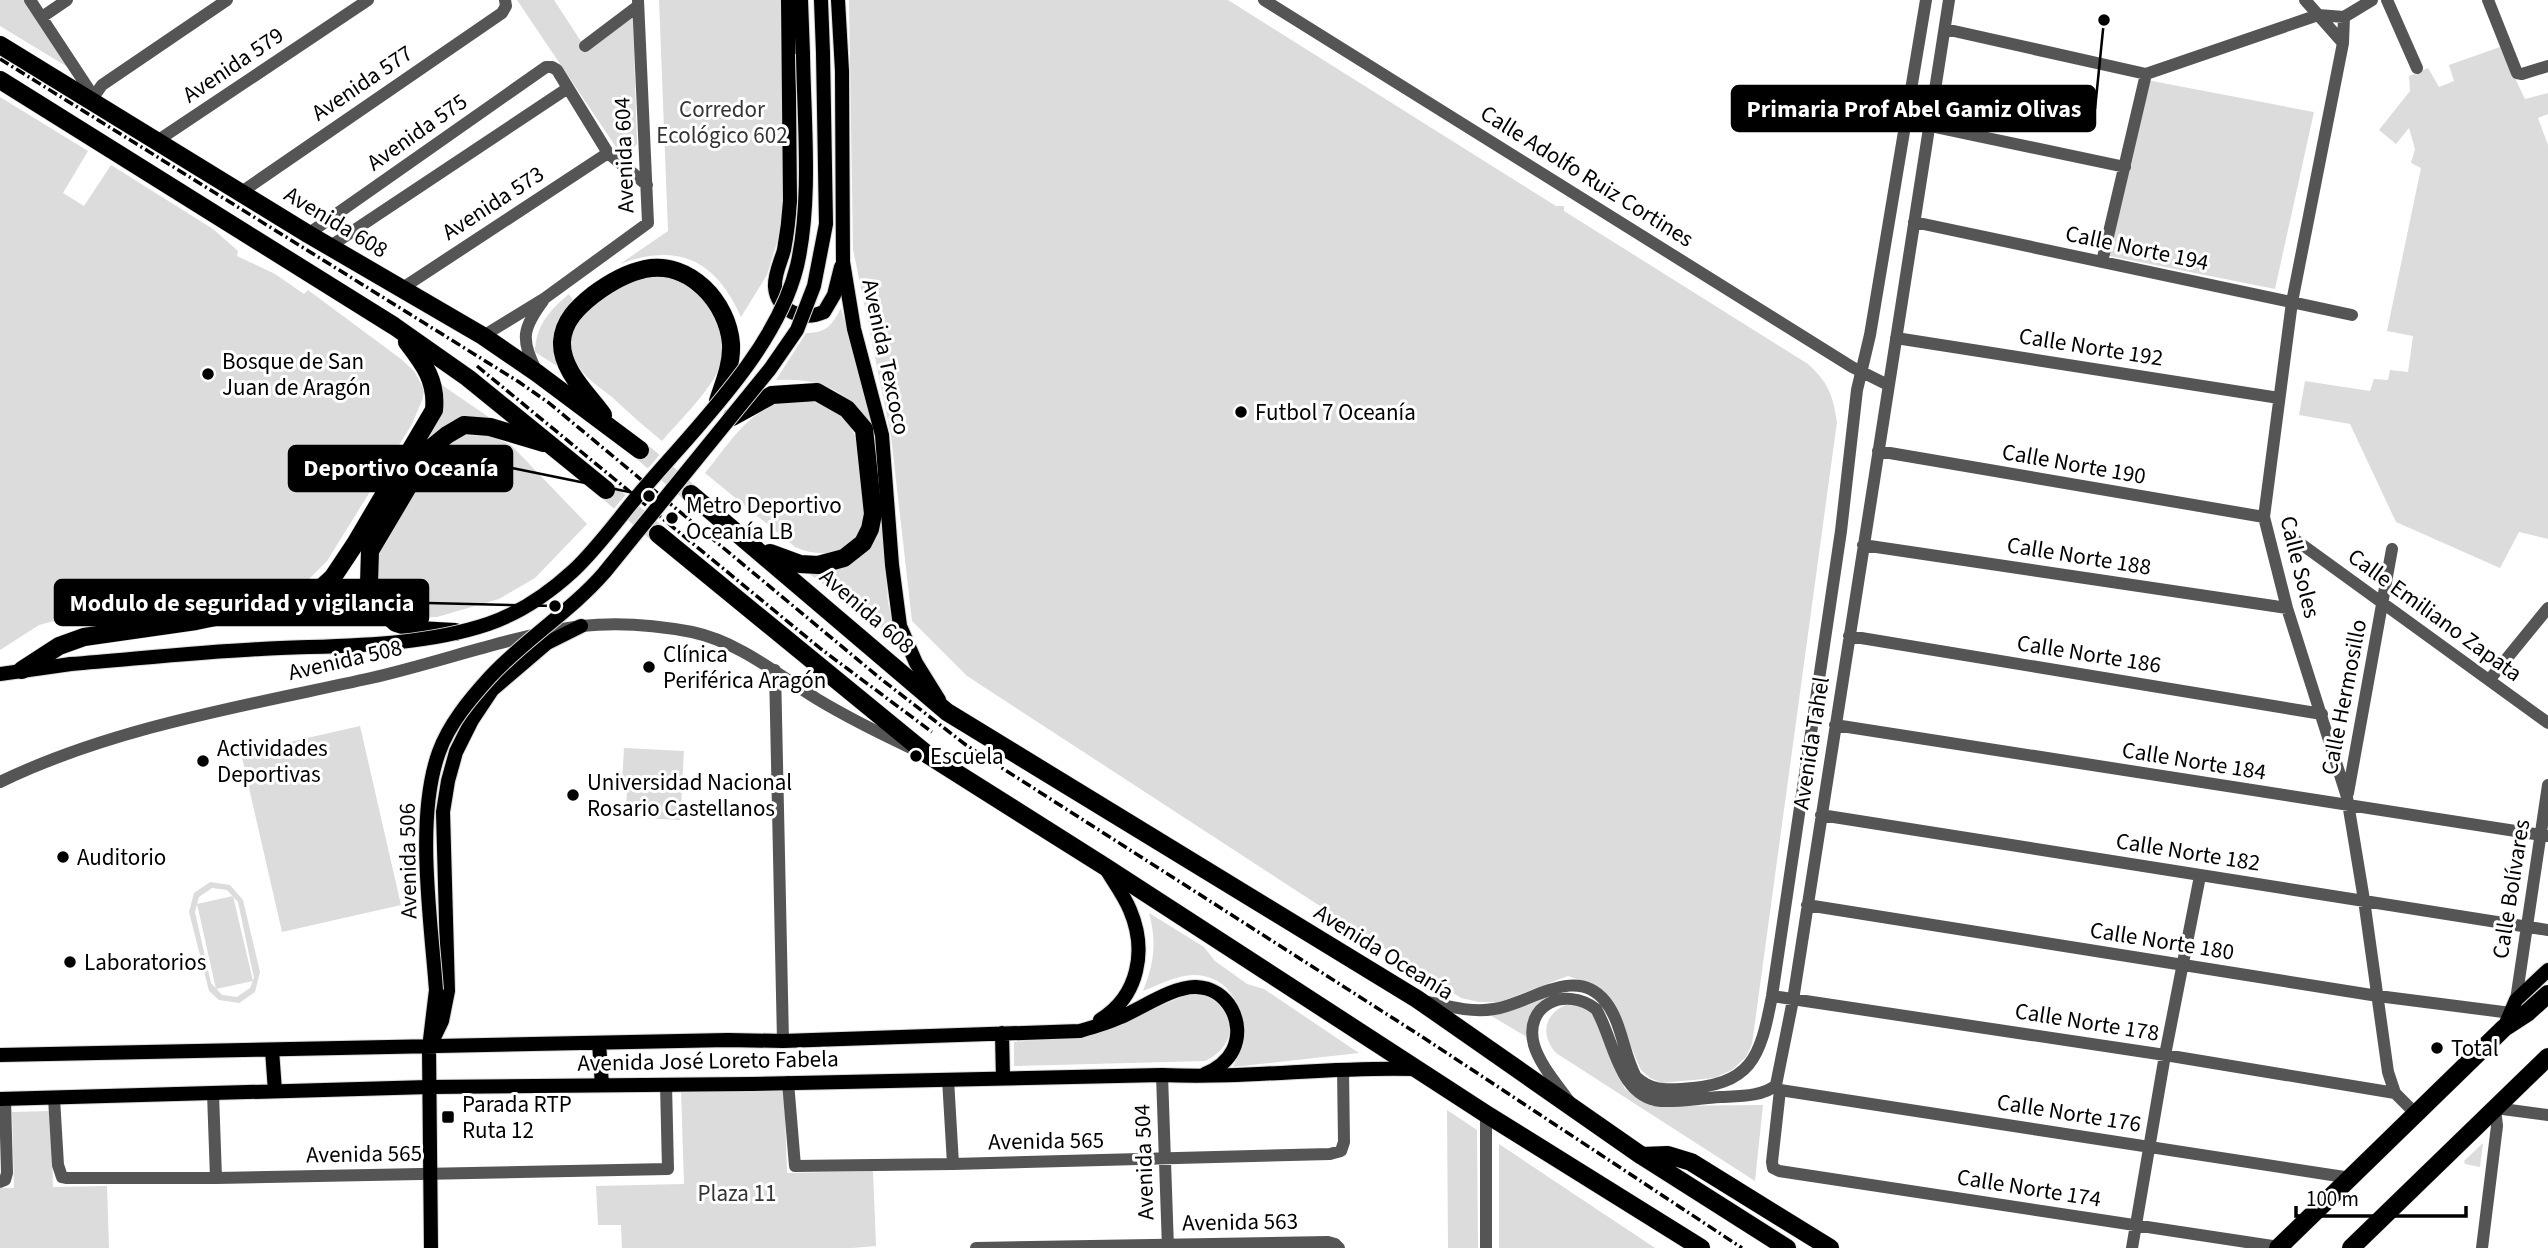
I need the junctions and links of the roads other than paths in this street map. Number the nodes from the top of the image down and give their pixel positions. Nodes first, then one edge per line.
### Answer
1 (30, 0) edge
2 (67, 0) edge
3 (227, 0) edge
4 (368, 0) edge
5 (788, 0) edge
6 (801, 0) edge
7 (821, 0) edge
8 (831, 0) edge
9 (838, 0) edge
10 (1264, 0) edge
11 (1926, 0) edge
12 (1949, 0) edge
13 (2305, 0) edge
14 (2372, 0) edge
15 (2387, 0) edge
16 (2488, 0) edge
17 (506, 3) edge
18 (638, 3) edge
19 (2318, 15) junction
20 (42, 17) junction
21 (2344, 17) junction
22 (823, 28) junction
23 (1945, 29) junction
24 (2343, 43) junction
25 (0, 45) edge
26 (585, 46) dead end
27 (2548, 66) edge
28 (2417, 68) dead end
29 (2146, 74) junction
30 (0, 80) edge
31 (568, 88) junction
32 (92, 99) junction
33 (1930, 126) junction
34 (157, 141) junction
35 (608, 153) junction
36 (2125, 167) junction
37 (647, 186) junction
38 (240, 192) junction
39 (1914, 222) junction
40 (308, 234) junction
41 (329, 247) junction
42 (842, 262) junction
43 (2102, 262) junction
44 (401, 289) junction
45 (545, 298) junction
46 (2292, 302) junction
47 (2352, 315) dead end
48 (394, 326) junction
49 (483, 336) junction
50 (1896, 338) junction
51 (1860, 371) junction
52 (537, 373) junction
53 (1888, 385) junction
54 (2279, 398) junction
55 (718, 401) junction
56 (732, 417) junction
57 (614, 429) junction
58 (552, 446) junction
59 (640, 450) tunnel mouth
60 (1878, 451) junction
61 (606, 490) tunnel mouth
62 (691, 494) tunnel mouth
63 (2264, 517) junction
64 (659, 534) tunnel mouth
65 (749, 541) junction
66 (2297, 541) dead end
67 (1863, 545) junction
68 (2392, 549) dead end
69 (2383, 605) junction
70 (2287, 608) junction
71 (2548, 608) edge
72 (581, 626) junction
73 (456, 632) junction
74 (1849, 636) junction
75 (22, 670) junction
76 (775, 670) junction
77 (0, 674) edge
78 (2490, 679) junction
79 (947, 712) junction
80 (2322, 714) junction
81 (2548, 723) edge
82 (1835, 725) junction
83 (928, 755) junction
84 (0, 782) edge
85 (2548, 785) edge
86 (2348, 802) junction
87 (1821, 815) junction
88 (2545, 835) edge
89 (1104, 866) junction
90 (2200, 876) junction
91 (2364, 900) junction
92 (1807, 905) junction
93 (2527, 927) junction
94 (2548, 930) edge
95 (2183, 966) junction
96 (2548, 970) edge
97 (2548, 994) edge
98 (1772, 996) junction
99 (2378, 996) junction
100 (1417, 999) junction
101 (1793, 1000) junction
102 (2510, 1014) junction
103 (1080, 1031) junction
104 (1002, 1033) junction
105 (783, 1041) junction
106 (599, 1043) junction
107 (429, 1048) junction
108 (272, 1050) junction
109 (0, 1055) edge
110 (2165, 1055) junction
111 (2548, 1057) edge
112 (1343, 1069) junction
113 (1416, 1069) junction
114 (1162, 1075) junction
115 (1201, 1077) junction
116 (1003, 1078) junction
117 (948, 1079) junction
118 (788, 1082) junction
119 (666, 1084) junction
120 (603, 1085) junction
121 (429, 1087) junction
122 (1778, 1087) junction
123 (275, 1091) junction
124 (213, 1093) junction
125 (2395, 1093) junction
126 (54, 1098) junction
127 (2, 1099) edge
128 (2495, 1108) junction
129 (1574, 1111) junction
130 (1486, 1114) junction
131 (2416, 1114) junction
132 (2548, 1115) edge
133 (2149, 1147) junction
134 (1642, 1156) junction
135 (1165, 1159) junction
136 (953, 1164) junction
137 (1773, 1168) joint
138 (430, 1174) junction
139 (216, 1178) junction
140 (2351, 1178) junction
141 (3, 1181) edge
142 (1657, 1220) junction
143 (2136, 1226) junction
144 (1168, 1246) edge
145 (1337, 1246) edge
146 (2279, 1247) edge
147 (431, 1248) edge
148 (976, 1248) edge
149 (1486, 1248) edge
150 (1682, 1248) edge
151 (1702, 1248) edge
152 (1787, 1248) edge
153 (1829, 1248) edge
154 (2132, 1248) edge
155 (2351, 1248) edge
156 (2482, 1248) edge

1 - 20 street
2 - 20 street
3 - 32 street
4 - 34 street, Avenida 579
5 - 42 main road
6 - 55 main road, Avenida 508, bridge
7 - 22 main road
8 - 22 main road
9 - 42 main road, Avenida Texcoco
10 - 51 street, Calle Adolfo Ruiz Cortines
11 - 51 street, Avenida Tahel
12 - 23 street, Avenida Tahel
13 - 19 street
14 - 21 street
15 - 28 street
16 - 27 street
17 - 38 street, Avenida 577
18 - 26 street
18 - 37 street, Avenida 604
19 - 21 street
19 - 24 street
19 - 29 street
20 - 32 street
21 - 24 street, Calle Soles
22 - 56 main road, Avenida 506, bridge
23 - 29 street
23 - 33 street, Avenida Tahel
24 - 46 street, Calle Soles
25 - 32 highway, Avenida 608
29 - 36 street
30 - 48 highway
31 - 35 street
31 - 40 street, Avenida 575
31 - 41 street
32 - 34 highway, Avenida 608
33 - 36 street
33 - 39 street, Avenida Tahel
34 - 38 highway, Avenida 608
35 - 37 street
35 - 44 street, Avenida 573
36 - 43 street
37 - 45 street, Avenida 604
38 - 40 highway, Avenida 608
39 - 43 street, Calle Norte 194
39 - 50 street, Avenida Tahel
40 - 41 highway, Avenida 608
41 - 44 highway, Avenida 608
42 - 79 main road, Avenida Texcoco
43 - 46 street, Calle Norte 194
44 - 49 highway, Avenida 608
45 - 49 street, Avenida 604
45 - 52 street, Avenida 604
46 - 47 street, Calle Norte 194
46 - 54 street, Calle Soles
48 - 58 highway
48 - 75 highway
49 - 52 highway, Avenida 608
50 - 53 street, Avenida Tahel
50 - 54 street, Calle Norte 192
51 - 53 street, Calle Adolfo Ruiz Cortines
51 - 98 street, Avenida Tahel
52 - 57 highway, Avenida 608
53 - 60 street, Avenida Tahel
54 - 63 street, Calle Soles
55 - 57 highway
55 - 73 main road, Avenida 508, bridge
56 - 65 highway
56 - 107 main road, Avenida 506, bridge
57 - 59 highway, Avenida 608
58 - 61 highway
58 - 73 highway, bridge
60 - 63 street, Calle Norte 190
60 - 67 street, Avenida Tahel
62 - 65 highway, Avenida 608
63 - 70 street, Calle Soles
64 - 83 highway
65 - 79 highway, Avenida 608
66 - 69 street, Calle Emiliano Zapata
67 - 70 street, Calle Norte 188
67 - 74 street, Avenida Tahel
68 - 69 street, Calle Hermosillo
69 - 78 street, Calle Emiliano Zapata
69 - 86 street, Calle Hermosillo
70 - 80 street, Calle Soles
71 - 78 street
72 - 76 street, Avenida 508
72 - 84 street, Avenida 508
72 - 107 main road
73 - 75 main road, Avenida 508, bridge
74 - 80 street, Calle Norte 186
74 - 82 street, Avenida Tahel
75 - 77 main road, Avenida 508
76 - 83 street, Avenida 508
76 - 105 street
78 - 81 street, Calle Emiliano Zapata
79 - 100 highway, Avenida Oceanía
80 - 86 street, Calle Soles
82 - 86 street, Calle Norte 184
82 - 87 street, Avenida Tahel
83 - 89 highway
85 - 88 street, Calle Bolívares
86 - 88 street, Calle Norte 184
86 - 91 street, Calle Soles
87 - 90 street, Calle Norte 182
87 - 92 street, Avenida Tahel
88 - 93 street, Calle Bolívares
89 - 103 main road
89 - 113 highway
90 - 91 street, Calle Norte 182
90 - 95 street
91 - 93 street, Calle Norte 182
91 - 99 street, Calle Soles
92 - 95 street, Calle Norte 180
92 - 101 street, Avenida Tahel
93 - 94 street, Calle Norte 182
93 - 102 street, Calle Bolívares
95 - 99 street, Calle Norte 180
95 - 110 street
96 - 102 main road
97 - 102 highway
98 - 100 street, Avenida Tahel
98 - 101 street, Calle Norte 178
99 - 102 street, Calle Norte 180
99 - 125 street, Calle Soles
100 - 129 highway, Avenida Oceanía
101 - 110 street, Calle Norte 178
101 - 122 street, Avenida Tahel
102 - 131 highway
103 - 104 main road, Avenida José Loreto Fabela
103 - 115 main road
104 - 105 main road, Avenida José Loreto Fabela
104 - 116 main road
105 - 106 main road, Avenida José Loreto Fabela
106 - 107 main road, Avenida José Loreto Fabela
106 - 120 main road
107 - 108 main road, Avenida José Loreto Fabela
107 - 121 main road, Avenida 506
108 - 109 main road, Avenida José Loreto Fabela
108 - 123 main road
110 - 125 street, Calle Norte 178
110 - 133 street
111 - 128 highway
112 - 113 main road, Avenida José Loreto Fabela
112 - 115 main road, Avenida José Loreto Fabela
112 - 135 street, Avenida 565
113 - 130 highway
114 - 115 main road, Avenida José Loreto Fabela
114 - 116 main road, Avenida José Loreto Fabela
114 - 135 street, Avenida 504
116 - 117 main road, Avenida José Loreto Fabela
117 - 118 main road, Avenida José Loreto Fabela
117 - 136 street
118 - 119 main road, Avenida José Loreto Fabela
118 - 136 street, Avenida 565
119 - 120 main road, Avenida José Loreto Fabela
119 - 138 street, Avenida 565
120 - 121 main road, Avenida José Loreto Fabela
121 - 123 main road, Avenida José Loreto Fabela
121 - 138 main road, Avenida 506
122 - 129 street
122 - 133 street, Calle Norte 176
122 - 137 street, Avenida Tahel
123 - 124 main road, Avenida José Loreto Fabela
124 - 126 main road, Avenida José Loreto Fabela
124 - 139 street
125 - 131 street
126 - 127 main road, Avenida José Loreto Fabela
126 - 139 street, Avenida 565
127 - 141 street
128 - 132 street
128 - 155 highway
128 - 156 street
129 - 134 highway, Avenida Oceanía
130 - 142 highway
130 - 149 street
131 - 140 highway
133 - 140 street, Calle Norte 176
133 - 143 street
134 - 152 highway, Avenida Oceanía
134 - 153 highway
135 - 136 street, Avenida 565
135 - 144 street, Avenida 504
137 - 143 street, Calle Norte 174
138 - 139 street, Avenida 565
138 - 147 main road, Avenida 506
140 - 146 highway
142 - 150 highway
142 - 151 highway
143 - 146 street, Calle Norte 174
143 - 154 street
144 - 145 street, Avenida 563
144 - 148 street, Avenida 563

